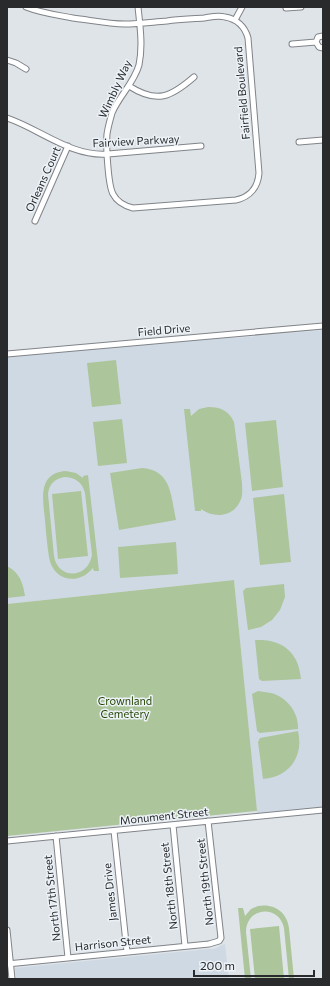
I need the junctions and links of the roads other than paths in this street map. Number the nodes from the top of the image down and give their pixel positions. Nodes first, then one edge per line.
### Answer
1 (26, 7) edge
2 (138, 7) edge
3 (242, 7) edge
4 (301, 7) edge
5 (286, 8) dead end
6 (39, 9) edge
7 (235, 20) junction
8 (139, 23) junction
9 (323, 36) edge
10 (316, 42) junction
11 (292, 44) dead end
12 (323, 48) edge
13 (7, 60) edge
14 (26, 69) dead end
15 (194, 77) dead end
16 (129, 86) junction
17 (7, 118) edge
18 (323, 140) edge
19 (299, 142) dead end
20 (68, 146) junction
21 (201, 146) dead end
22 (108, 154) junction
23 (255, 187) joint
24 (35, 221) dead end
25 (323, 326) edge
26 (7, 354) edge
27 (323, 810) edge
28 (208, 821) junction
29 (173, 825) junction
30 (114, 831) junction
31 (56, 836) junction
32 (7, 841) edge
33 (7, 930) edge
34 (220, 940) joint
35 (185, 946) junction
36 (127, 952) junction
37 (68, 958) junction
38 (9, 964) edge
39 (12, 979) edge

1 - 6 street
2 - 8 street, Wimbly Way
3 - 7 street
4 - 5 street
6 - 8 street
7 - 8 street
7 - 23 street, Fairfield Boulevard
8 - 16 street, Wimbly Way
9 - 10 street
10 - 11 street
10 - 12 street
13 - 14 street
15 - 16 street
16 - 22 street, Wimbly Way
17 - 20 street, Fairview Parkway
18 - 19 street
20 - 22 street, Fairview Parkway
20 - 24 street, Orleans Court
21 - 22 street, Fairview Parkway
22 - 23 street, Wimbly Way
25 - 26 street, Field Drive
27 - 28 street, Monument Street
28 - 29 street, Monument Street
28 - 34 street, North 19th Street
29 - 30 street, Monument Street
29 - 35 street, North 18th Street
30 - 31 street, Monument Street
30 - 36 street, James Drive
31 - 32 street, Monument Street
31 - 37 street, North 17th Street
33 - 38 street
34 - 35 street, Harrison Street
35 - 36 street, Harrison Street
36 - 37 street, Harrison Street
37 - 38 street, Harrison Street
38 - 39 street

